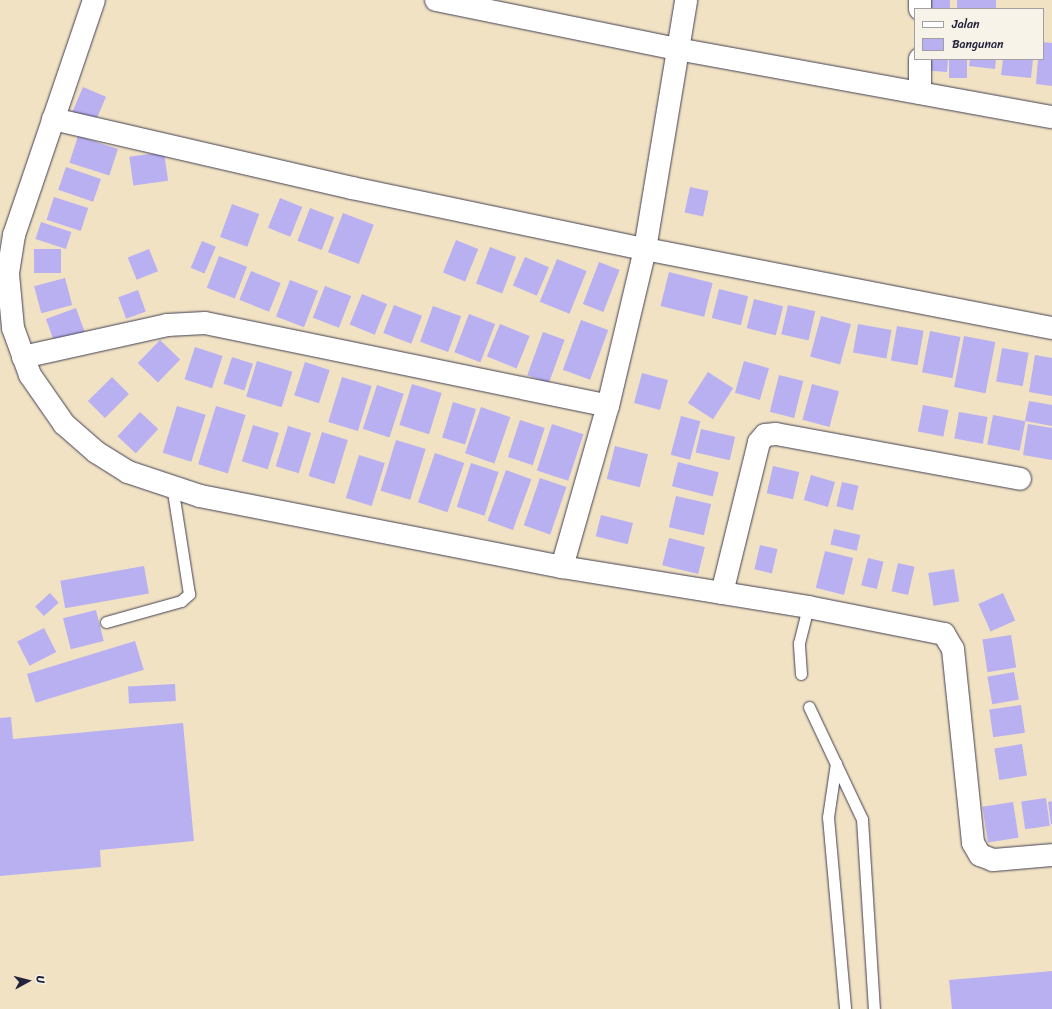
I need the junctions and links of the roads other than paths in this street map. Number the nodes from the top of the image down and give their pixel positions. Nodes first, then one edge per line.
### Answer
1 (94, 0) edge
2 (436, 0) edge
3 (686, 0) edge
4 (486, 5) edge
5 (677, 49) junction
6 (920, 60) edge
7 (920, 93) junction
8 (1052, 117) edge
9 (53, 119) junction
10 (645, 249) junction
11 (1052, 328) edge
12 (23, 357) junction
13 (608, 406) junction
14 (1020, 479) dead end
15 (172, 486) junction
16 (562, 567) junction
17 (722, 593) junction
18 (808, 607) junction
19 (106, 622) dead end
20 (801, 674) dead end
21 (809, 707) dead end
22 (836, 763) junction
23 (1052, 855) edge
24 (845, 1009) edge
25 (874, 1009) edge

1 - 9 street
2 - 4 street
3 - 5 street
4 - 5 street
5 - 7 street
5 - 10 street
6 - 7 street
7 - 8 street
9 - 10 street
9 - 12 street
10 - 11 street
10 - 13 street
12 - 13 street
12 - 15 street
13 - 16 street
14 - 17 street
15 - 16 street
15 - 19 lane
16 - 17 street
17 - 18 street
18 - 20 lane
18 - 23 street
21 - 22 lane
22 - 24 lane
22 - 25 lane

